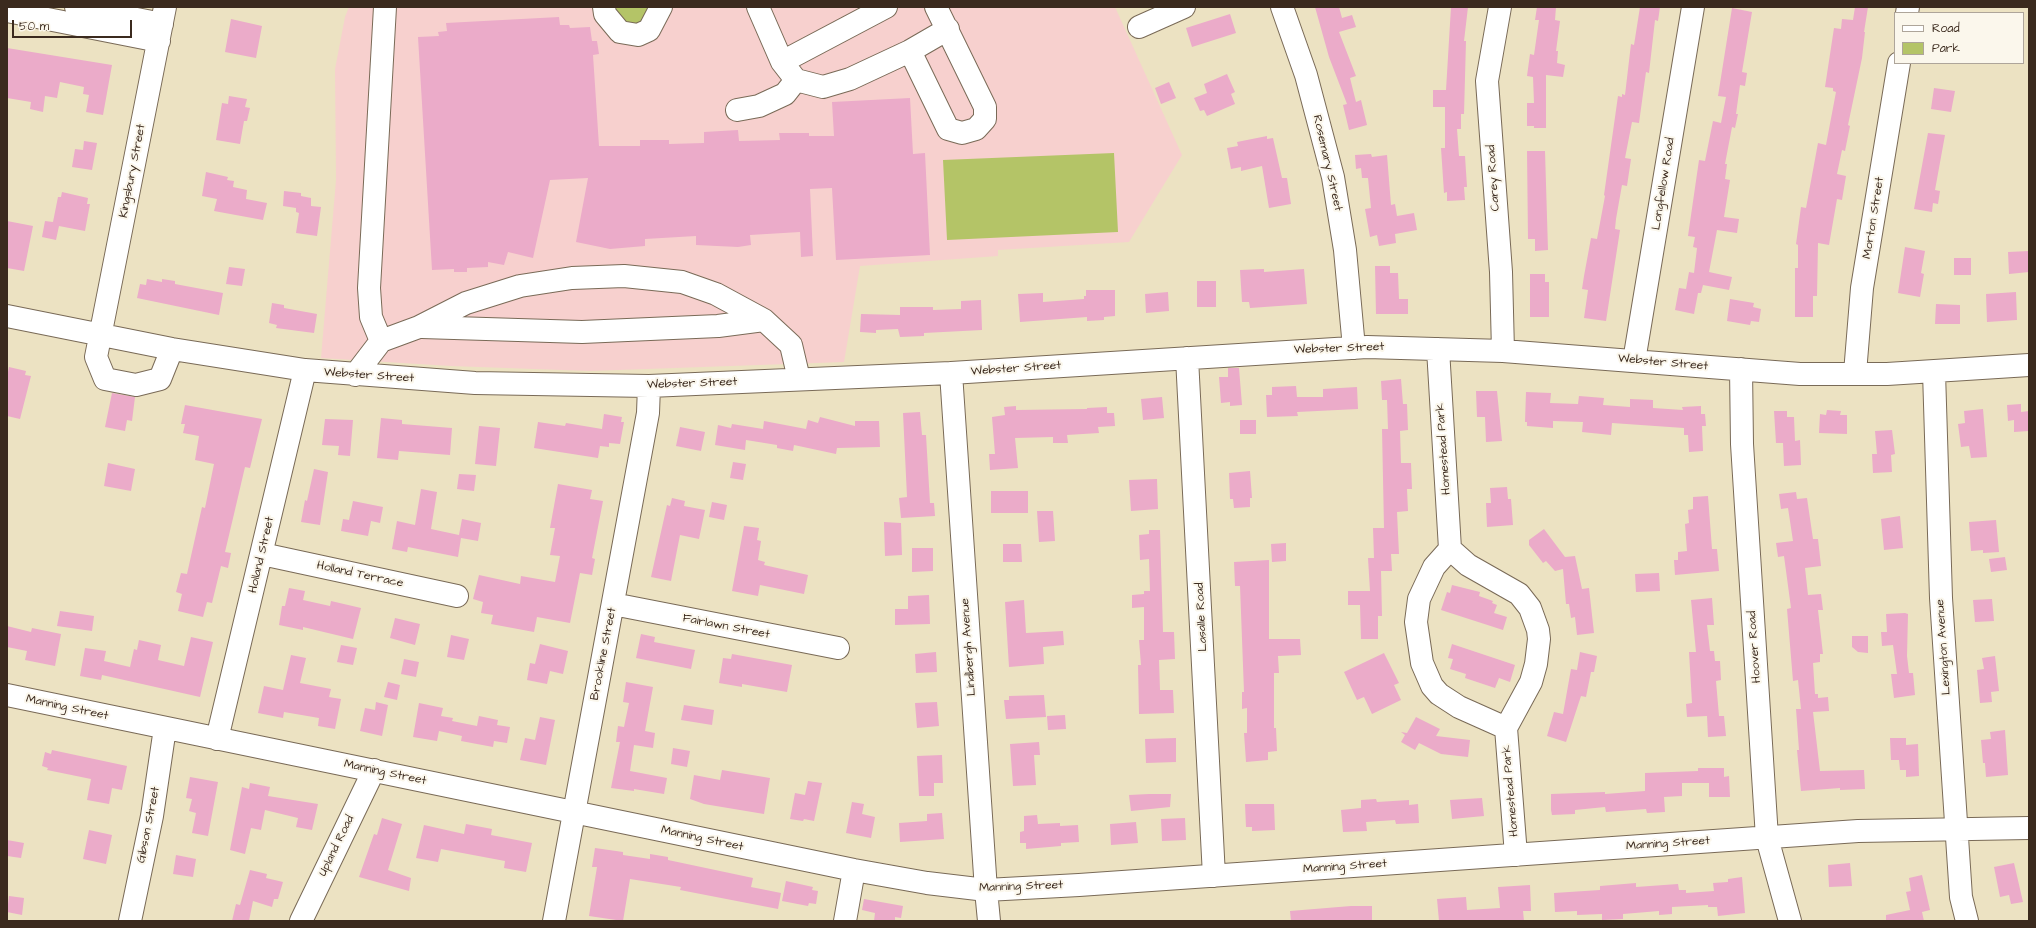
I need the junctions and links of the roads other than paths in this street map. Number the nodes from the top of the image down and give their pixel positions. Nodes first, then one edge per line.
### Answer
1 (76, 7) edge
2 (385, 7) edge
3 (604, 7) edge
4 (661, 7) edge
5 (758, 7) edge
6 (886, 7) edge
7 (936, 7) edge
8 (1184, 7) edge
9 (1282, 7) edge
10 (1500, 7) edge
11 (1693, 7) edge
12 (7, 11) edge
13 (162, 24) edge
14 (1139, 27) dead end
15 (948, 29) junction
16 (910, 51) junction
17 (782, 62) junction
18 (1899, 64) edge
19 (796, 80) junction
20 (738, 110) dead end
21 (7, 316) edge
22 (764, 320) junction
23 (419, 327) junction
24 (101, 336) junction
25 (381, 341) junction
26 (1354, 348) junction
27 (172, 349) junction
28 (1438, 349) junction
29 (1503, 351) junction
30 (1187, 358) junction
31 (1634, 361) junction
32 (2029, 365) edge
33 (1741, 369) junction
34 (305, 370) junction
35 (1934, 372) junction
36 (951, 373) junction
37 (1855, 373) junction
38 (355, 375) junction
39 (800, 380) junction
40 (649, 386) junction
41 (1450, 549) junction
42 (262, 554) junction
43 (457, 596) dead end
44 (613, 604) junction
45 (838, 648) dead end
46 (7, 695) edge
47 (165, 728) junction
48 (1506, 728) junction
49 (217, 739) junction
50 (374, 770) junction
51 (574, 812) junction
52 (2029, 828) edge
53 (1957, 829) junction
54 (1767, 838) junction
55 (1516, 855) junction
56 (854, 870) junction
57 (1214, 876) junction
58 (986, 890) junction
59 (130, 921) edge
60 (301, 921) edge
61 (554, 921) edge
62 (845, 921) edge
63 (990, 921) edge
64 (1790, 921) edge
65 (1968, 921) edge

1 - 13 street
2 - 25 street
3 - 4 street
5 - 17 street
6 - 17 street
7 - 15 street
8 - 14 street
9 - 26 street, Rosemary Street
10 - 29 street, Carey Road
11 - 31 street, Longfellow Road
12 - 13 street
13 - 24 street, Kingsbury Street
15 - 16 street
15 - 16 street
16 - 19 street
17 - 19 street
18 - 37 street, Morton Street
19 - 20 street
21 - 24 street, Webster Street
22 - 23 street
22 - 23 street
22 - 39 street
23 - 25 street
24 - 27 street, Webster Street
24 - 27 street, Kingsbury Street
25 - 38 street
26 - 28 street, Webster Street
26 - 30 street, Webster Street
27 - 34 street, Webster Street
28 - 29 street, Webster Street
28 - 41 street, Homestead Park
29 - 31 street, Webster Street
30 - 36 street, Webster Street
30 - 57 street, Lasalle Road
31 - 33 street, Webster Street
32 - 35 street, Webster Street
33 - 37 street, Webster Street
33 - 54 street, Hoover Road
34 - 38 street, Webster Street
34 - 42 street, Holland Street
35 - 37 street, Webster Street
35 - 53 street, Lexington Avenue
36 - 39 street, Webster Street
36 - 58 street, Lindbergh Avenue
38 - 40 street, Webster Street
39 - 40 street, Webster Street
40 - 44 street, Brookline Street
41 - 48 street, Homestead Park
41 - 48 street, Homestead Park
42 - 43 street, Holland Terrace
42 - 49 street, Holland Street
44 - 45 street, Fairlawn Street
44 - 51 street, Brookline Street
46 - 47 street, Manning Street
47 - 49 street, Manning Street
47 - 59 street, Gibson Street
48 - 55 street, Homestead Park
49 - 50 street, Manning Street
50 - 51 street, Manning Street
50 - 60 street, Upland Road
51 - 56 street, Manning Street
51 - 61 street, Brookline Street
52 - 53 street, Manning Street
53 - 54 street, Manning Street
53 - 65 street, Lexington Avenue
54 - 55 street, Manning Street
54 - 64 street, Hoover Road
55 - 57 street, Manning Street
56 - 58 street, Manning Street
56 - 62 street
57 - 58 street, Manning Street
58 - 63 street, Lindbergh Avenue

